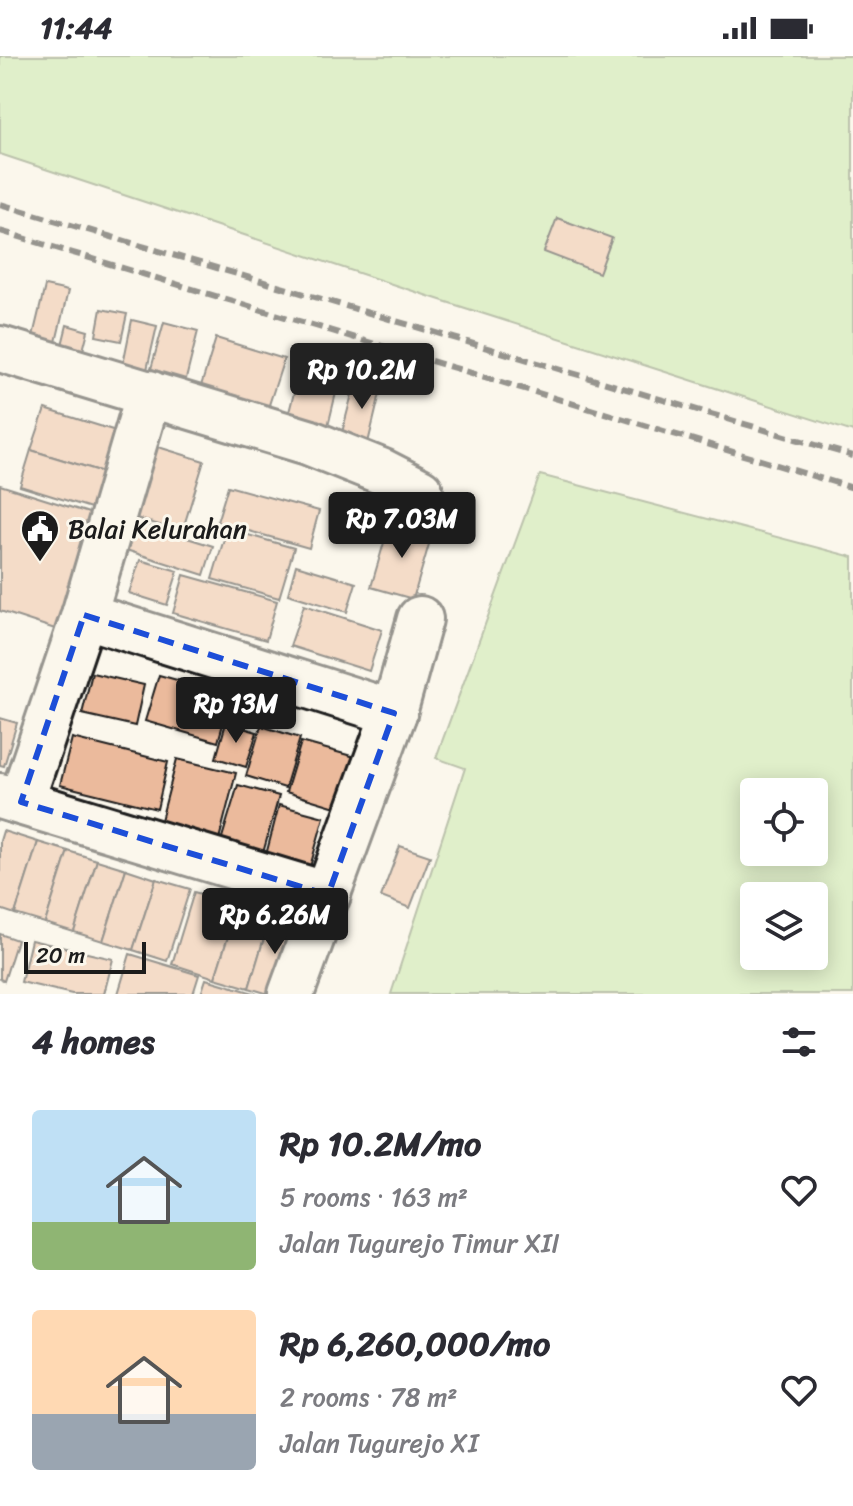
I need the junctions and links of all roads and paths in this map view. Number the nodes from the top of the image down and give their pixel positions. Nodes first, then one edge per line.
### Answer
1 (0, 349) edge
2 (149, 393) junction
3 (420, 491) dead end
4 (84, 615) junction
5 (420, 619) dead end
6 (394, 713) junction
7 (11, 799) edge
8 (328, 895) junction
9 (291, 994) edge

1 - 2 street
2 - 3 street
2 - 4 street
4 - 6 street
4 - 7 street
5 - 6 street
6 - 8 street
7 - 8 street
8 - 9 street

